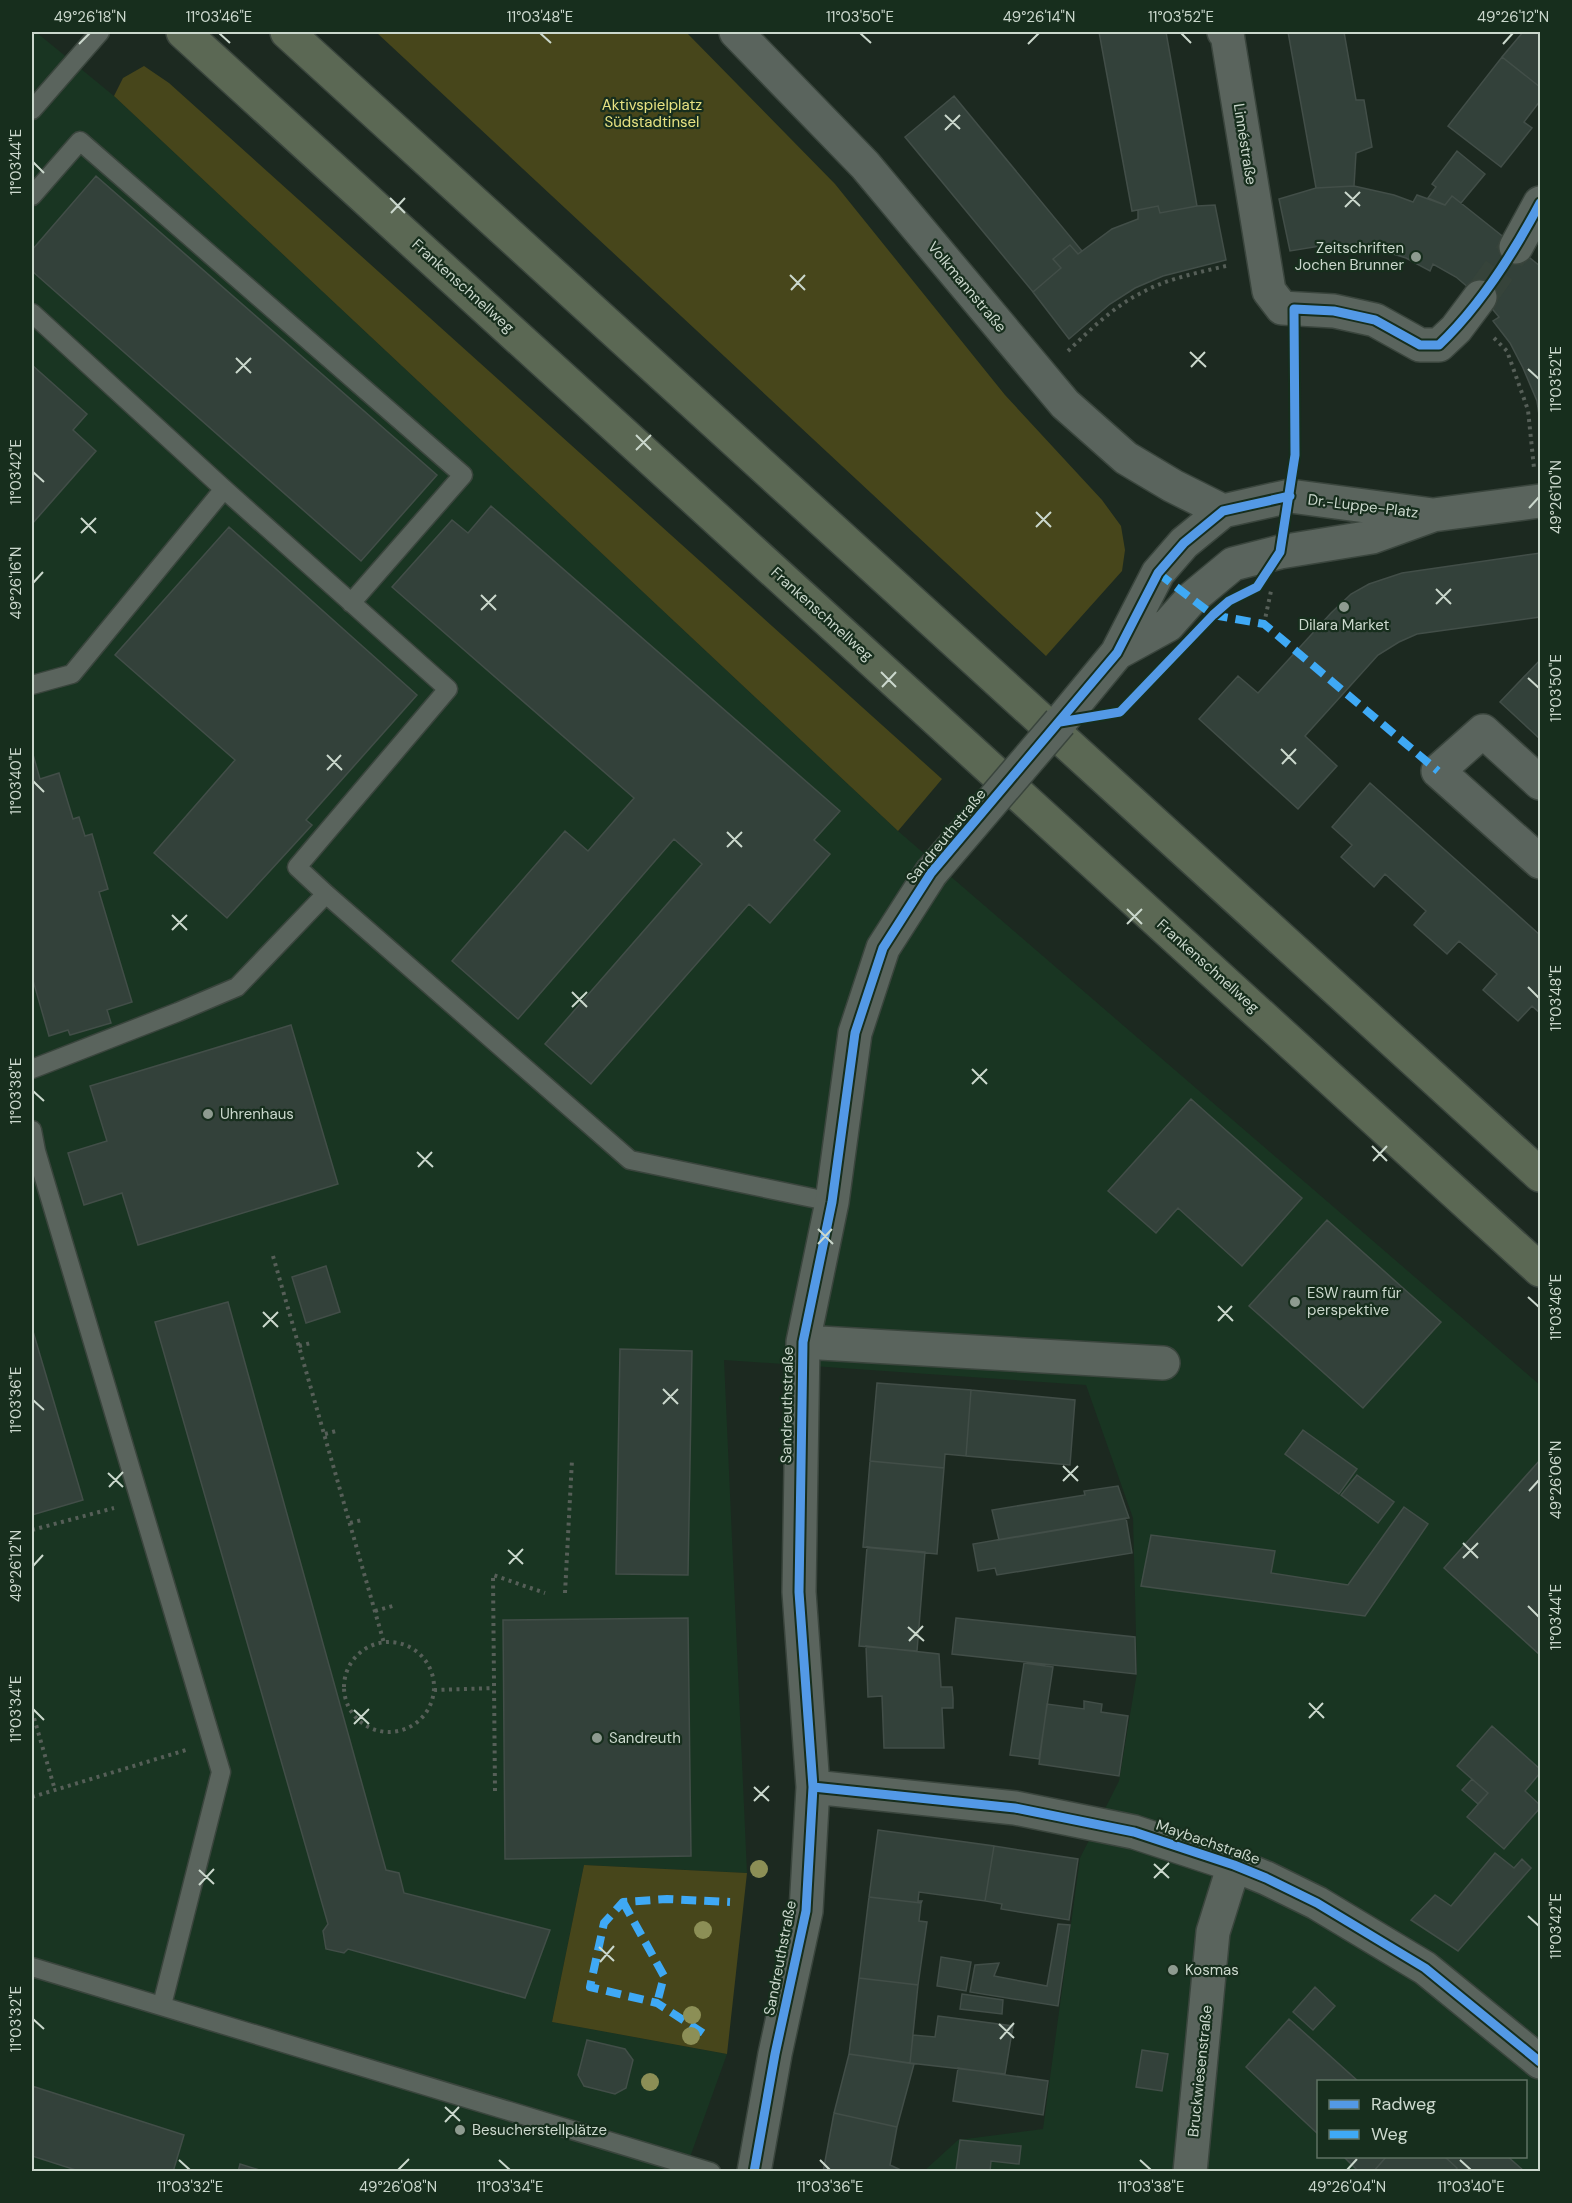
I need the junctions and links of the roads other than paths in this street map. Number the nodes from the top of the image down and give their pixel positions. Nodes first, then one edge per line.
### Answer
1 (100, 32) edge
2 (183, 32) edge
3 (287, 32) edge
4 (736, 32) edge
5 (1224, 32) edge
6 (32, 110) edge
7 (32, 196) edge
8 (1540, 203) edge
9 (1516, 247) tunnel mouth
10 (1474, 305) tunnel mouth
11 (32, 313) edge
12 (224, 489) junction
13 (1539, 501) edge
14 (1223, 511) junction
15 (1433, 515) junction
16 (1233, 564) junction
17 (351, 603) junction
18 (1118, 653) junction
19 (32, 685) edge
20 (1540, 783) edge
21 (1540, 862) edge
22 (326, 894) junction
23 (32, 1069) edge
24 (32, 1130) edge
25 (1540, 1175) edge
26 (832, 1202) junction
27 (1540, 1270) edge
28 (803, 1342) junction
29 (1163, 1364) dead end
30 (813, 1787) junction
31 (1234, 1865) junction
32 (32, 1967) edge
33 (162, 2005) junction
34 (1540, 2062) edge
35 (711, 2172) edge
36 (754, 2172) edge
37 (1190, 2172) edge

1 - 6 lane
2 - 27 highway, Frankenschnellweg
3 - 25 highway
4 - 14 street, Volkmannstraße
5 - 10 street, Linnéstraße
7 - 17 lane
8 - 9 street
11 - 12 lane
12 - 17 lane
12 - 19 lane
13 - 15 street, Dr.-Luppe-Platz
14 - 15 street, Dr.-Luppe-Platz
14 - 16 street
14 - 18 street, Sandreuthstraße
15 - 16 street, Dr.-Luppe-Platz
16 - 18 street, Sandreuthstraße
17 - 22 lane
18 - 26 street, Sandreuthstraße, bridge
20 - 21 street
22 - 23 lane
22 - 26 lane
24 - 33 lane
26 - 28 street, Sandreuthstraße
28 - 29 street, Sandreuthstraße
28 - 30 street, Sandreuthstraße
30 - 31 street, Maybachstraße
30 - 36 street, Sandreuthstraße
31 - 34 street, Maybachstraße
31 - 37 street, Bruckwiesenstraße
32 - 33 lane
33 - 35 lane

